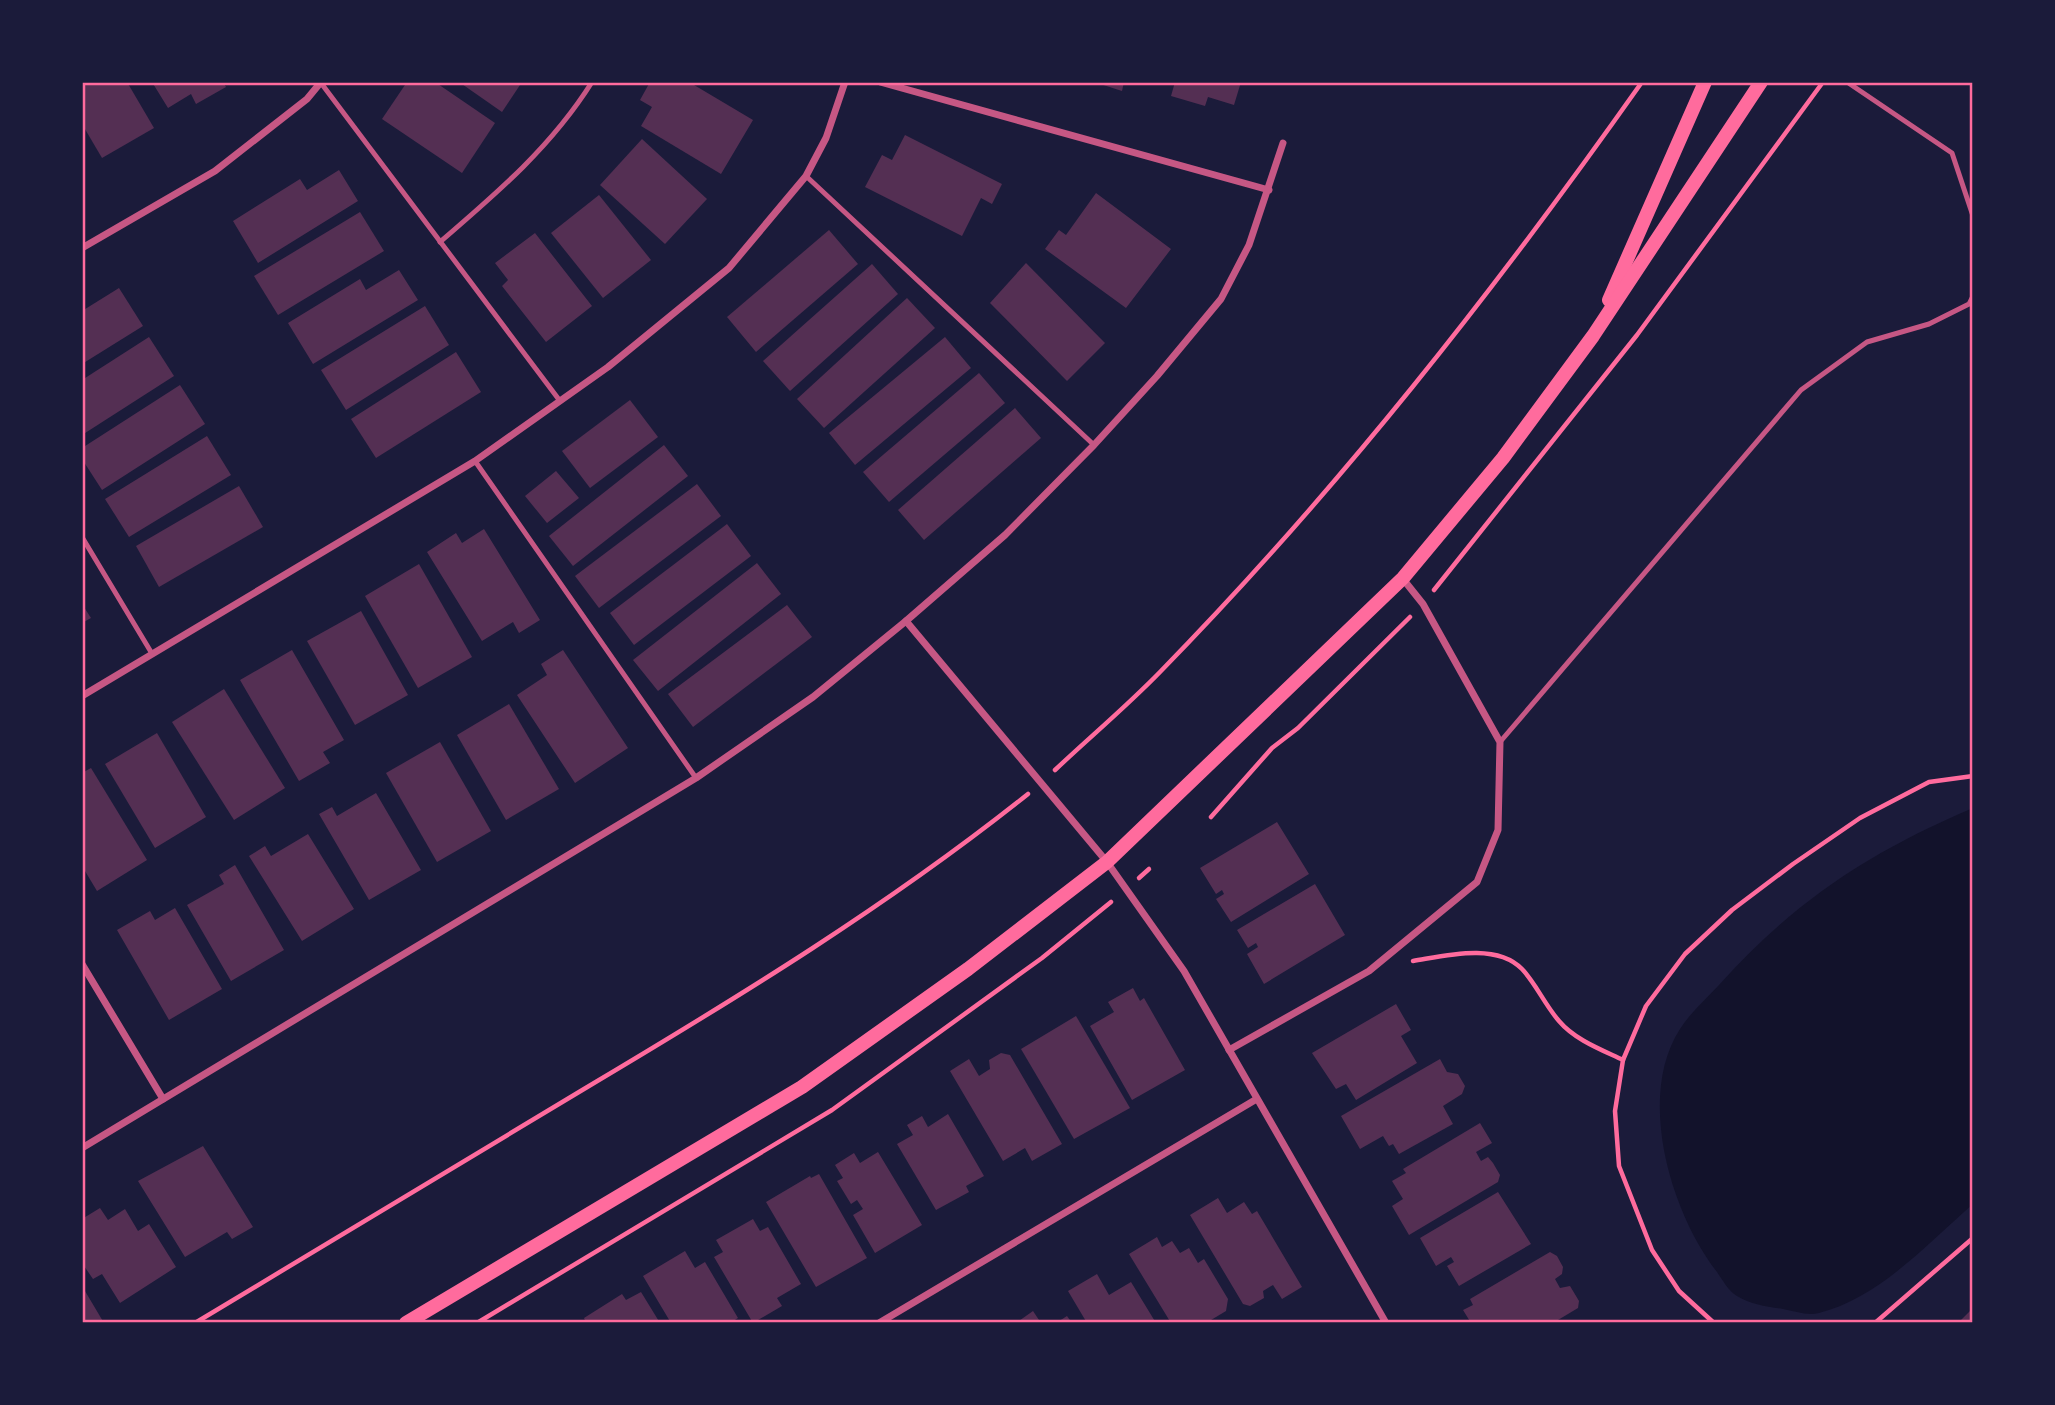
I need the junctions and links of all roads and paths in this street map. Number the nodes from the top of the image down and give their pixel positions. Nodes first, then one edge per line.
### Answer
1 (592, 82) edge
2 (845, 82) edge
3 (880, 82) edge
4 (1642, 82) edge
5 (1705, 82) edge
6 (1761, 82) edge
7 (1847, 82) edge
8 (321, 83) edge
9 (1283, 143) dead end
10 (806, 176) junction
11 (1269, 190) junction
12 (1973, 216) edge
13 (440, 242) junction
14 (82, 247) edge
15 (1973, 296) edge
16 (1593, 336) junction
17 (560, 401) junction
18 (1094, 445) junction
19 (475, 461) junction
20 (82, 537) edge
21 (1403, 578) junction
22 (906, 621) junction
23 (151, 652) junction
24 (82, 696) edge
25 (1500, 742) junction
26 (1973, 776) edge
27 (696, 778) junction
28 (1041, 783) junction
29 (1107, 862) junction
30 (1101, 910) dead end
31 (1412, 961) dead end
32 (82, 964) edge
33 (1229, 1050) junction
34 (1623, 1060) junction
35 (163, 1099) junction
36 (1255, 1100) junction
37 (82, 1148) edge
38 (1973, 1238) edge
39 (195, 1323) edge
40 (406, 1323) edge
41 (477, 1323) edge
42 (879, 1323) edge
43 (1386, 1323) edge
44 (1714, 1323) edge
45 (1875, 1323) edge

1 - 13 lane
2 - 10 street
3 - 11 street
4 - 28 path
5 - 16 main road
6 - 16 main road
7 - 12 lane
8 - 13 lane
8 - 14 street
9 - 11 street
10 - 17 street
10 - 18 lane
11 - 18 street
13 - 17 lane
15 - 25 lane
16 - 21 main road
17 - 19 street
18 - 22 street
19 - 23 street
19 - 27 lane
20 - 23 lane
21 - 25 street
21 - 29 main road
22 - 27 street
22 - 28 street
23 - 24 street
25 - 33 street
26 - 34 path
27 - 35 street
28 - 29 street
28 - 39 path
29 - 33 street
29 - 40 main road
30 - 41 path
31 - 34 path
32 - 35 street
33 - 36 street
34 - 44 path
35 - 37 street
36 - 42 street
36 - 43 street
38 - 45 path

